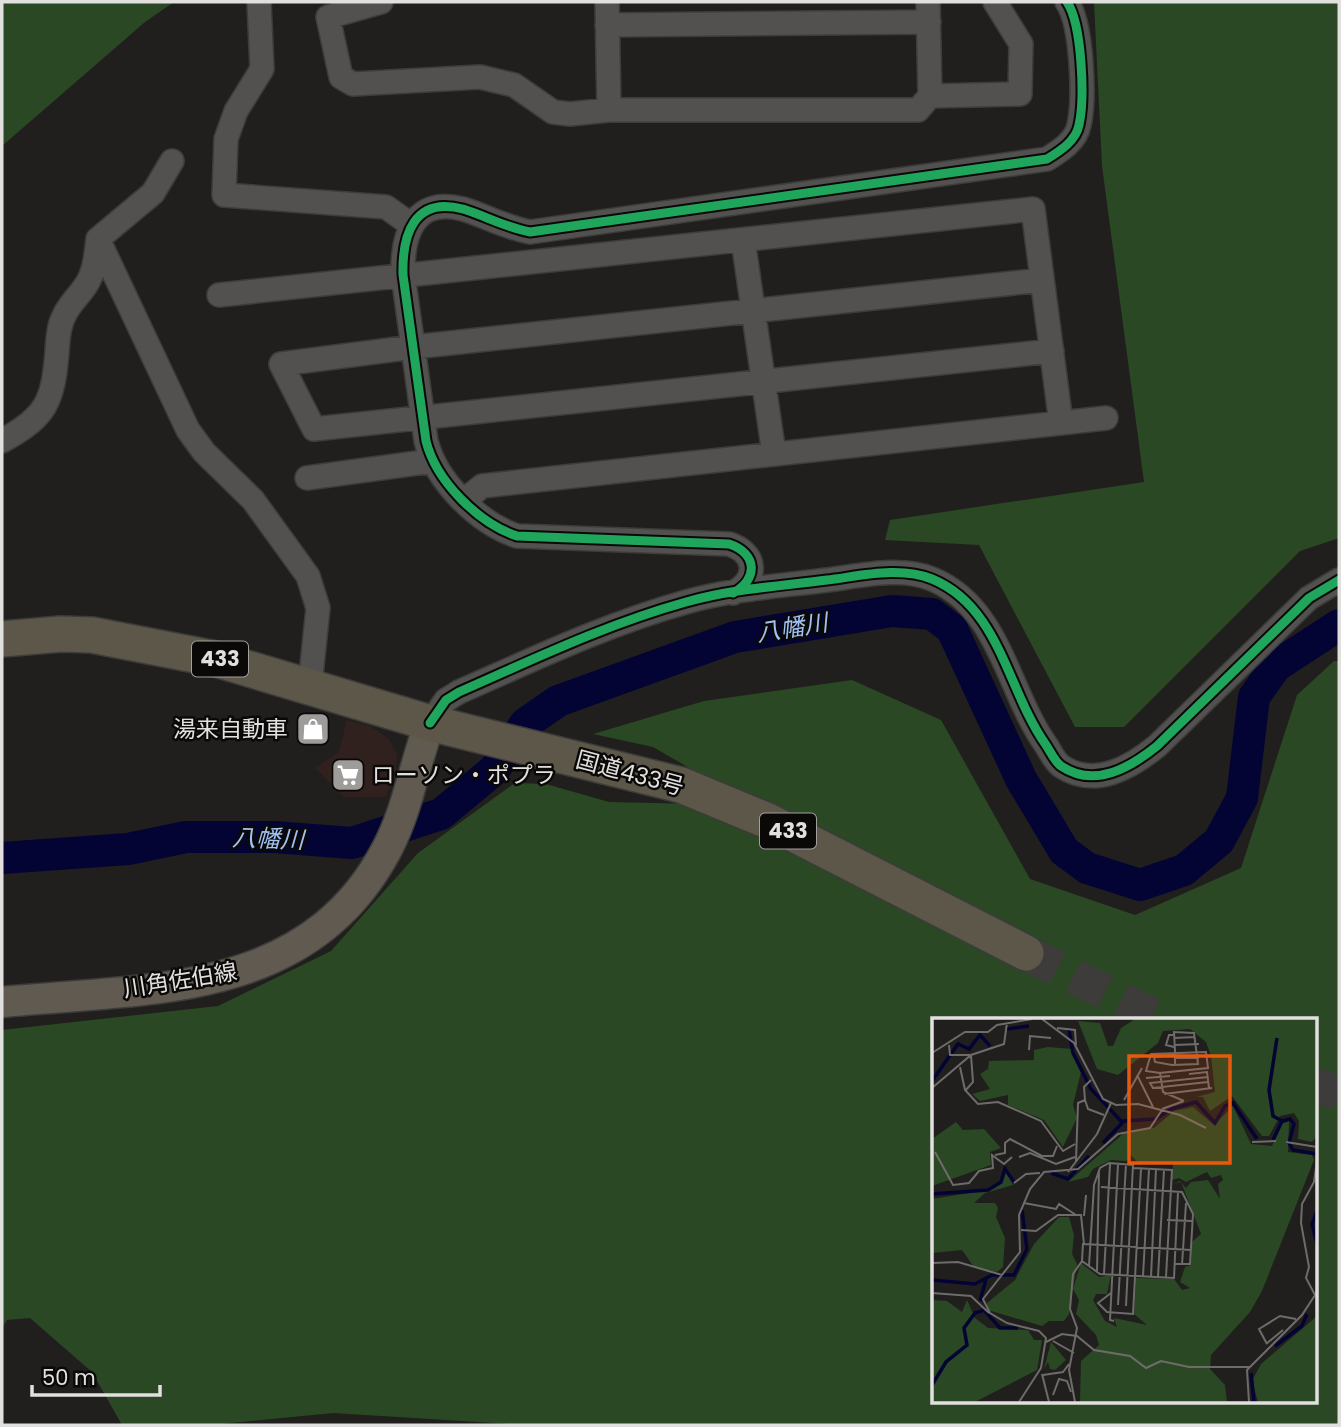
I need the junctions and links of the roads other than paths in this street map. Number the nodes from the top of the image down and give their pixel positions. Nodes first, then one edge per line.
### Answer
1 (259, 2) edge
2 (381, 2) edge
3 (607, 2) edge
4 (995, 2) edge
5 (1067, 2) edge
6 (929, 12) edge
7 (607, 25) junction
8 (930, 96) junction
9 (609, 110) junction
10 (172, 161) dead end
11 (410, 224) junction
12 (98, 239) junction
13 (743, 240) junction
14 (403, 275) junction
15 (1042, 280) junction
16 (219, 295) dead end
17 (753, 311) junction
18 (413, 347) junction
19 (1052, 351) junction
20 (763, 380) junction
21 (422, 417) junction
22 (1106, 418) dead end
23 (1060, 423) junction
24 (2, 442) edge
25 (774, 454) junction
26 (432, 461) junction
27 (307, 478) dead end
28 (465, 500) junction
29 (1339, 580) edge
30 (733, 593) junction
31 (2, 639) edge
32 (310, 685) junction
33 (430, 723) junction
34 (1026, 953) tunnel mouth
35 (2, 1002) edge

1 - 11 street
2 - 9 street
3 - 7 street
4 - 8 street
5 - 11 street
6 - 7 street
6 - 8 street
7 - 9 street
8 - 9 street
10 - 12 street
11 - 14 street
12 - 24 street
12 - 32 street
13 - 14 street
13 - 15 street
13 - 17 street
14 - 16 street
14 - 18 street
15 - 17 street
15 - 19 street
17 - 18 street
17 - 20 street
18 - 21 street
18 - 21 street
19 - 20 street
19 - 23 street
20 - 21 street
20 - 25 street
21 - 26 street
22 - 23 street
23 - 25 street
25 - 28 street
26 - 27 street
26 - 28 street
28 - 30 street
29 - 30 street
30 - 33 street
31 - 32 highway, 国道433号 / 433
32 - 33 highway, 国道433号 / 433
33 - 34 highway, 国道433号 / 433
33 - 35 main road, 川角佐伯線

